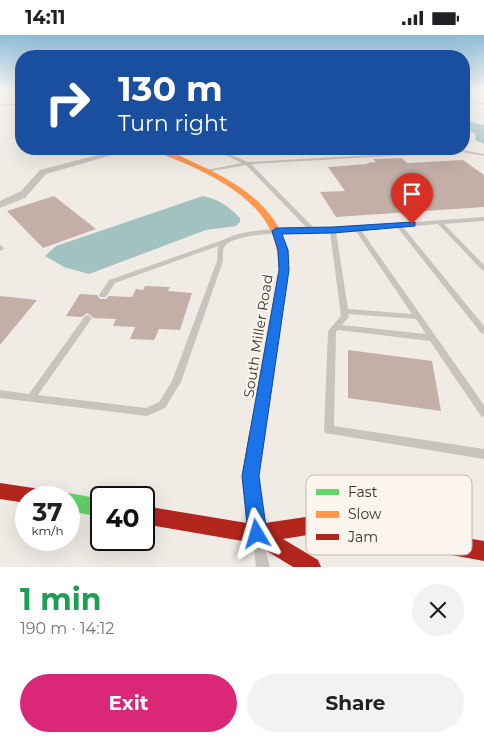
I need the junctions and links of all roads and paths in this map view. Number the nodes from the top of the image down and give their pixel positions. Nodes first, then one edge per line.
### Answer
1 (470, 152) edge
2 (107, 155) edge
3 (172, 155) edge
4 (229, 155) edge
5 (390, 155) edge
6 (484, 155) edge
7 (247, 163) junction
8 (208, 171) junction
9 (0, 205) edge
10 (481, 219) edge
11 (439, 222) junction
12 (398, 225) junction
13 (484, 225) edge
14 (358, 228) junction
15 (312, 230) junction
16 (333, 230) junction
17 (276, 231) junction
18 (224, 241) junction
19 (484, 269) edge
20 (102, 295) dead end
21 (344, 311) junction
22 (417, 317) junction
23 (88, 318) dead end
24 (336, 327) junction
25 (484, 331) edge
26 (432, 338) junction
27 (0, 395) edge
28 (31, 398) junction
29 (484, 413) edge
30 (484, 455) edge
31 (0, 491) edge
32 (15, 493) edge
33 (155, 517) edge
34 (306, 526) edge
35 (257, 534) junction
36 (263, 567) edge
37 (312, 567) edge

1 - 6 lane
2 - 9 street
3 - 8 street, South Miller Road
4 - 7 lane
5 - 7 lane
7 - 8 lane
7 - 15 lane
8 - 17 street, South Miller Road
10 - 11 lane
10 - 13 lane
11 - 12 lane
11 - 19 lane
12 - 14 lane
12 - 25 lane
14 - 16 lane
14 - 22 lane
15 - 16 lane
15 - 17 lane
16 - 21 lane
17 - 18 lane
17 - 35 street, South Miller Road
18 - 20 lane
18 - 28 lane
21 - 22 lane
21 - 24 lane
22 - 26 lane
23 - 28 lane
24 - 26 lane
24 - 30 lane
26 - 29 lane
27 - 28 lane
31 - 32 street
33 - 35 street
34 - 35 street
35 - 36 lane
35 - 37 street

